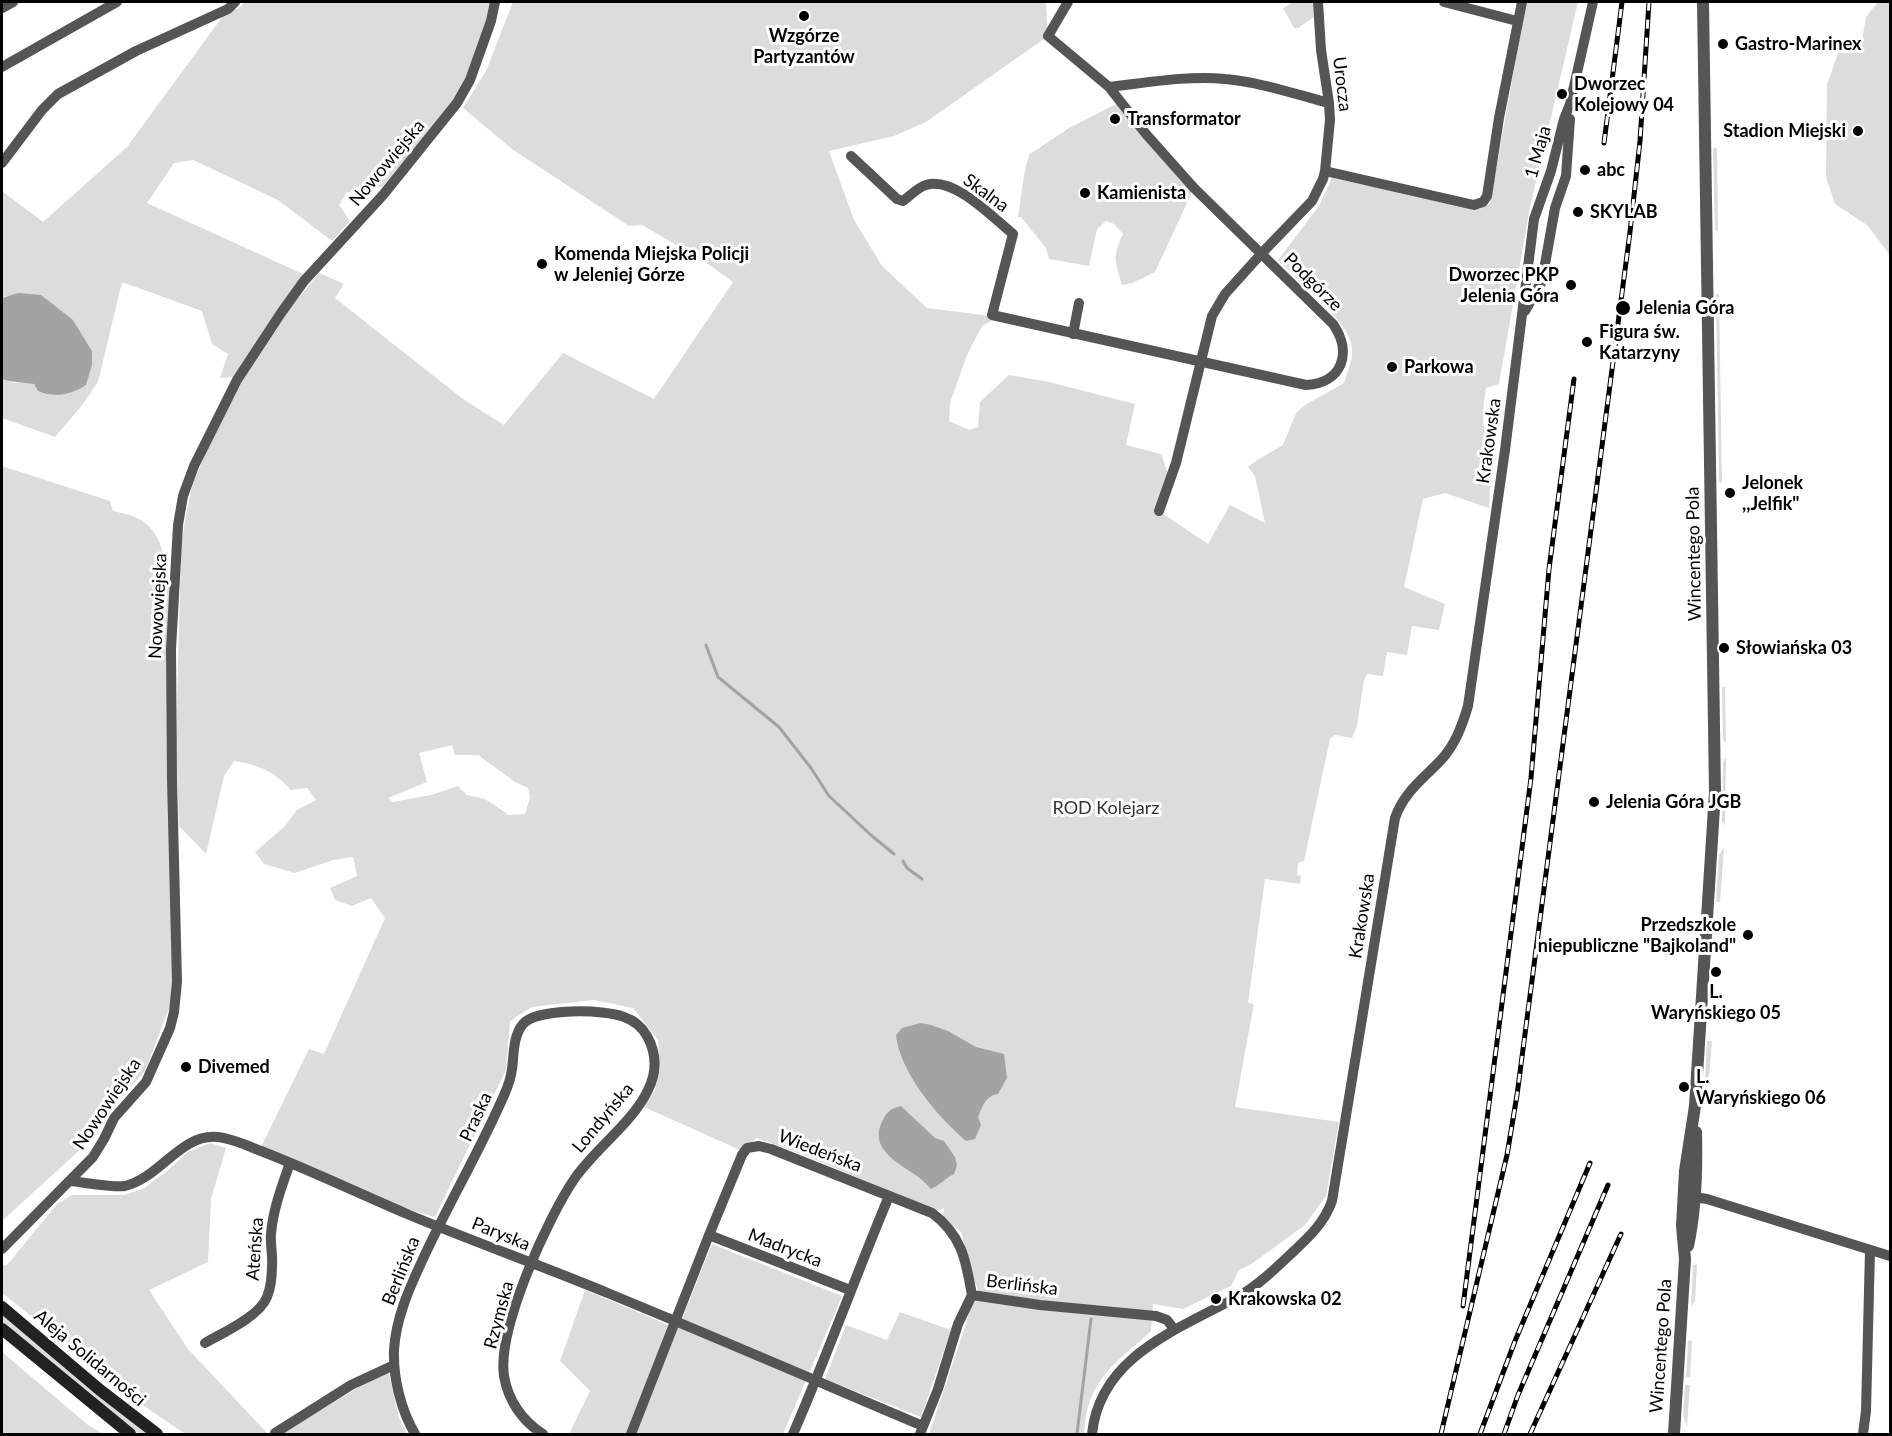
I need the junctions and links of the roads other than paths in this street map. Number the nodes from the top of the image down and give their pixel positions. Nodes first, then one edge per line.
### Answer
1 (13, 2) edge
2 (117, 2) edge
3 (495, 2) edge
4 (1068, 2) edge
5 (1318, 2) edge
6 (1444, 2) edge
7 (1522, 2) edge
8 (1593, 2) edge
9 (1703, 2) edge
10 (228, 4) edge
11 (2, 8) edge
12 (1517, 21) junction
13 (2, 68) edge
14 (1109, 87) junction
15 (1329, 103) junction
16 (1570, 104) junction
17 (851, 156) dead end
18 (2, 163) edge
19 (1325, 171) junction
20 (1013, 234) joint
21 (1261, 254) junction
22 (1079, 303) dead end
23 (1523, 314) junction
24 (1073, 334) junction
25 (1200, 363) junction
26 (1159, 511) dead end
27 (531, 1017) joint
28 (1695, 1106) junction
29 (290, 1163) junction
30 (70, 1181) junction
31 (1684, 1187) junction
32 (889, 1196) junction
33 (1694, 1197) junction
34 (438, 1227) junction
35 (709, 1235) junction
36 (2, 1249) edge
37 (1870, 1250) junction
38 (1890, 1256) edge
39 (1685, 1259) junction
40 (531, 1263) junction
41 (850, 1290) junction
42 (972, 1295) junction
43 (2, 1307) edge
44 (675, 1322) junction
45 (2, 1329) edge
46 (1174, 1329) junction
47 (204, 1343) dead end
48 (394, 1365) junction
49 (816, 1381) junction
50 (922, 1430) edge
51 (275, 1433) edge
52 (130, 1434) edge
53 (158, 1434) edge
54 (415, 1434) edge
55 (543, 1434) edge
56 (631, 1434) edge
57 (793, 1434) edge
58 (1092, 1434) edge
59 (1674, 1434) edge
60 (1863, 1434) edge

1 - 11 street
2 - 13 street
3 - 30 street, Nowowiejska
4 - 14 street, Podgórze
5 - 15 street, Urocza
6 - 12 street
7 - 12 street
8 - 16 street, 1 Maja
9 - 28 street, Wincentego Pola
10 - 18 street
12 - 19 street
14 - 15 street
14 - 21 street, Podgórze
15 - 19 street, Urocza
16 - 23 street, 1 Maja
16 - 23 street
17 - 20 street, Skalna
19 - 21 street, Podgórze
20 - 24 street, Podgórze
21 - 25 street, Podgórze
21 - 25 street, Podgórze
22 - 24 street
23 - 46 street, Krakowska
24 - 25 street, Podgórze
25 - 26 street, Podgórze
27 - 34 street, Praska
27 - 40 street, Londyńska
28 - 31 street, Wincentego Pola
28 - 33 street, Wincentego Pola
29 - 30 street, Paryska
29 - 34 street, Paryska
29 - 47 street, Ateńska
30 - 36 street, Nowowiejska
31 - 33 street
31 - 39 street, Wincentego Pola
32 - 35 street, Wiedeńska
32 - 41 street
32 - 42 street, Wiedeńska
33 - 37 street
33 - 39 street, Wincentego Pola
34 - 40 street, Paryska
34 - 48 street, Berlińska
35 - 41 street, Madrycka
35 - 44 street, Wiedeńska
37 - 38 street
37 - 60 street
39 - 59 street, Wincentego Pola
40 - 44 street, Paryska
40 - 55 street, Rzymska
41 - 49 street
42 - 46 street, Berlińska
42 - 50 street, Berlińska
43 - 53 main road, Aleja Solidarności
44 - 49 street, Paryska
44 - 56 street
45 - 52 main road, Aleja Solidarności
46 - 58 street, Krakowska
48 - 51 street
48 - 54 street, Berlińska
49 - 50 street, Paryska
49 - 57 street

